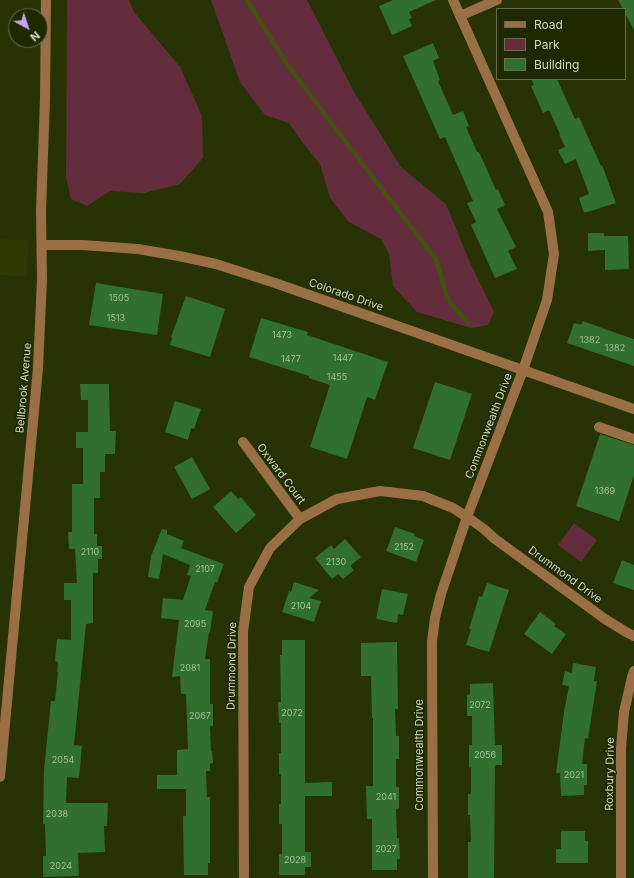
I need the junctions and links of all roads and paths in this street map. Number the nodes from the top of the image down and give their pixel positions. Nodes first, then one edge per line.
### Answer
1 (46, 0) edge
2 (454, 0) edge
3 (497, 0) edge
4 (460, 16) junction
5 (42, 245) junction
6 (523, 370) junction
7 (634, 409) edge
8 (599, 428) dead end
9 (634, 439) edge
10 (243, 442) dead end
11 (467, 517) junction
12 (300, 519) junction
13 (634, 636) edge
14 (634, 671) edge
15 (0, 777) edge
16 (244, 878) edge
17 (433, 878) edge
18 (621, 878) edge

1 - 5 street, Bellbrook Avenue
2 - 4 street, Commonwealth Drive
3 - 4 street
4 - 6 street, Commonwealth Drive
5 - 6 street, Colorado Drive
5 - 15 street, Bellbrook Avenue
6 - 7 street, Colorado Drive
6 - 11 street, Commonwealth Drive
8 - 9 street
10 - 12 street, Oxward Court
11 - 12 street, Drummond Drive
11 - 13 street, Drummond Drive
11 - 17 street, Commonwealth Drive
12 - 16 street, Drummond Drive
14 - 18 street, Roxbury Drive

